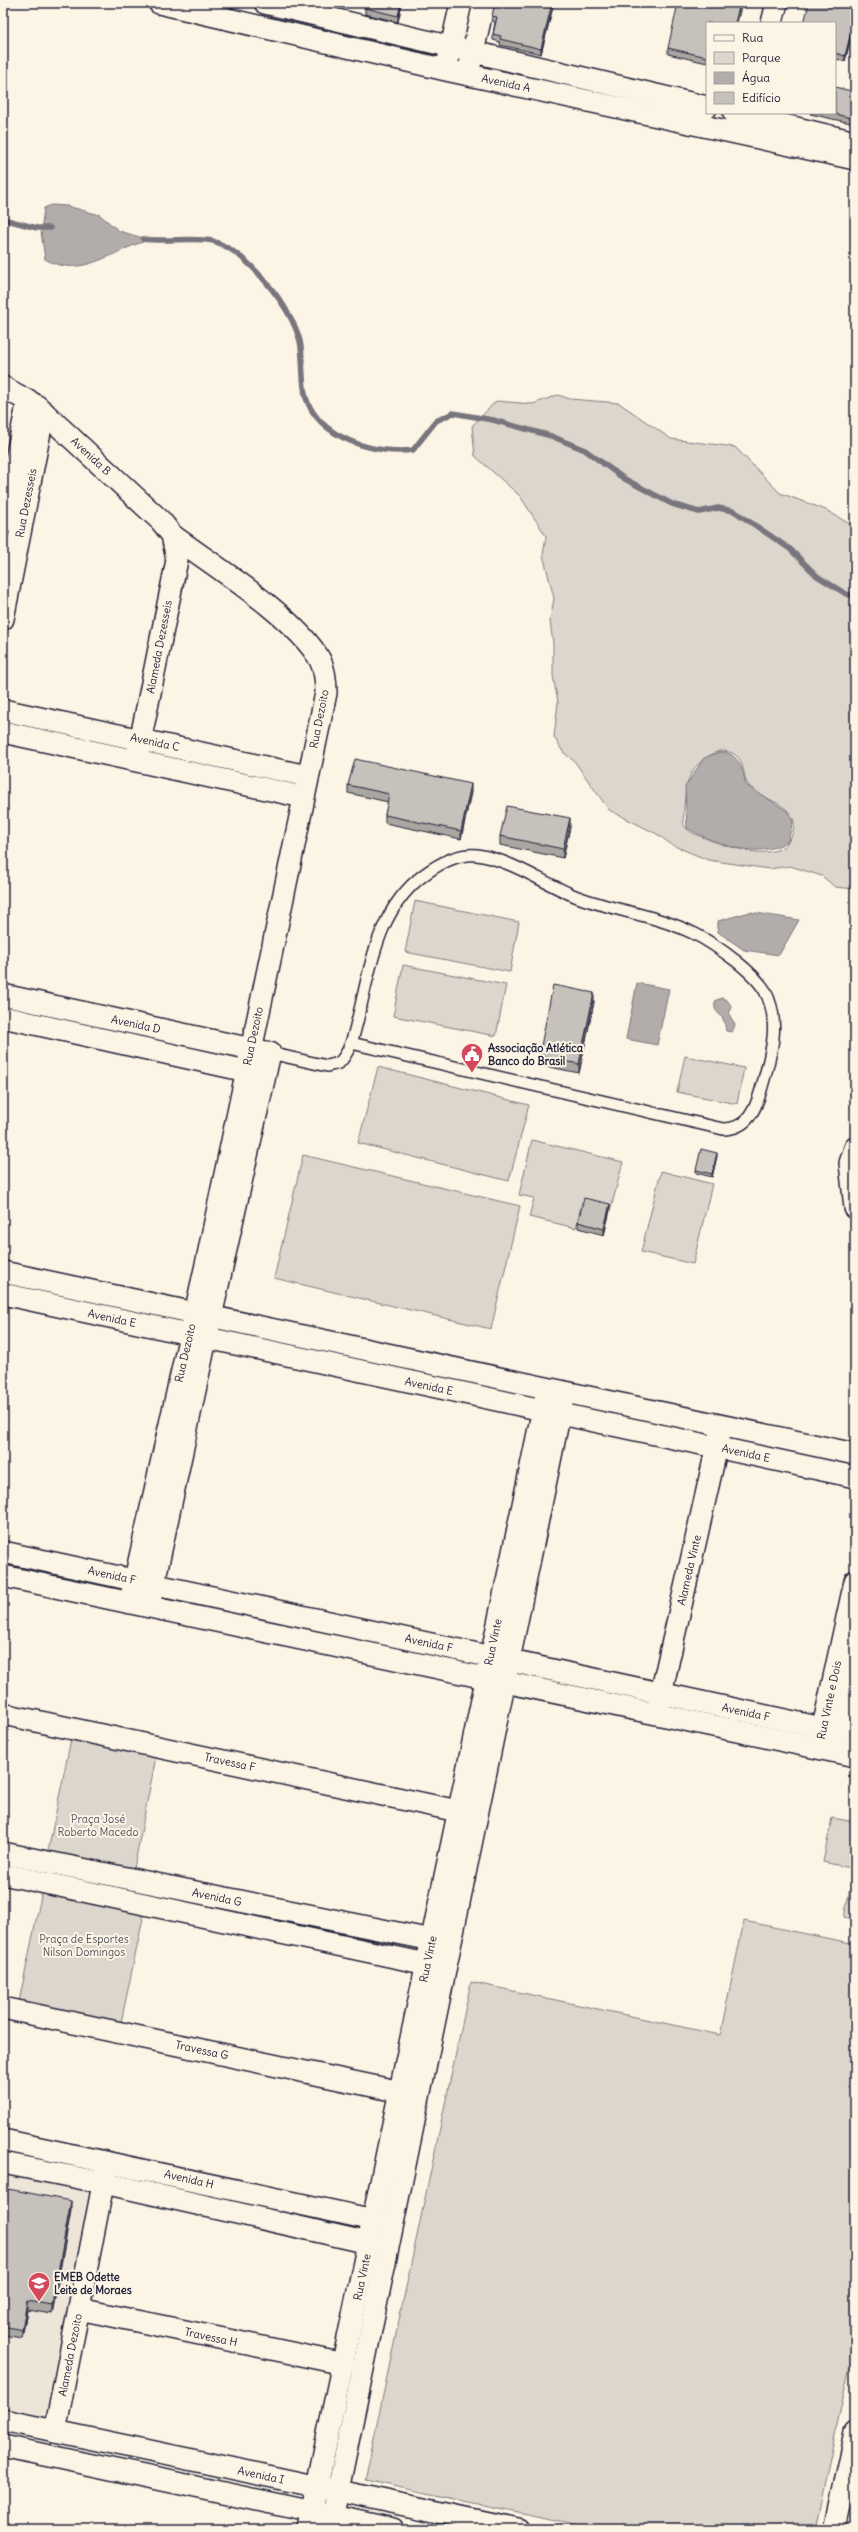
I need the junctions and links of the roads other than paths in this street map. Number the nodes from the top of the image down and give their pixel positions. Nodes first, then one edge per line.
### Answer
1 (159, 3) edge
2 (265, 3) edge
3 (461, 3) edge
4 (484, 3) edge
5 (777, 3) edge
6 (800, 3) edge
7 (772, 22) edge
8 (795, 22) edge
9 (451, 47) junction
10 (473, 52) junction
11 (446, 70) junction
12 (468, 75) junction
13 (706, 107) edge
14 (706, 114) edge
15 (709, 114) edge
16 (746, 120) edge
17 (772, 125) edge
18 (855, 142) edge
19 (855, 159) edge
20 (3, 386) edge
21 (36, 406) junction
22 (3, 522) edge
23 (172, 535) junction
24 (3, 619) edge
25 (3, 710) edge
26 (3, 732) edge
27 (141, 739) junction
28 (137, 759) junction
29 (307, 776) junction
30 (303, 797) junction
31 (3, 995) edge
32 (3, 1017) edge
33 (351, 1043) junction
34 (260, 1051) junction
35 (290, 1058) junction
36 (255, 1073) junction
37 (855, 1148) edge
38 (855, 1208) edge
39 (3, 1272) edge
40 (3, 1294) edge
41 (202, 1315) junction
42 (197, 1337) junction
43 (555, 1392) junction
44 (551, 1412) junction
45 (721, 1426) junction
46 (716, 1447) junction
47 (855, 1454) edge
48 (855, 1476) edge
49 (3, 1552) edge
50 (3, 1576) edge
51 (855, 1581) edge
52 (144, 1582) junction
53 (140, 1603) junction
54 (855, 1654) edge
55 (499, 1658) junction
56 (494, 1679) junction
57 (661, 1693) junction
58 (3, 1714) edge
59 (656, 1714) junction
60 (834, 1739) edge
61 (855, 1756) edge
62 (458, 1811) junction
63 (3, 1852) edge
64 (103, 1873) junction
65 (3, 1874) edge
66 (99, 1894) junction
67 (432, 1940) junction
68 (427, 1964) junction
69 (3, 2008) edge
70 (401, 2092) junction
71 (3, 2140) edge
72 (108, 2161) junction
73 (3, 2162) edge
74 (104, 2183) junction
75 (374, 2220) junction
76 (369, 2243) junction
77 (79, 2309) junction
78 (344, 2364) junction
79 (3, 2420) edge
80 (55, 2431) junction
81 (855, 2432) edge
82 (3, 2446) edge
83 (318, 2487) junction
84 (338, 2491) junction
85 (310, 2521) edge
86 (331, 2523) edge
87 (393, 2529) edge
88 (518, 2529) edge
89 (834, 2529) edge

1 - 11 street, Avenida A
2 - 9 street, Avenida A
3 - 9 street
4 - 10 street
5 - 7 street
6 - 8 street
9 - 10 street, Avenida A
9 - 11 street
10 - 12 street
10 - 13 street, Avenida A
11 - 12 street, Avenida A
12 - 14 street, Avenida A
15 - 16 street, Avenida A
16 - 17 street, Avenida A
17 - 18 street, Avenida A
17 - 19 street, Avenida A
20 - 21 street, Avenida B
21 - 22 street, Rua Dezesseis
21 - 23 street, Avenida B
21 - 24 street, Rua Dezesseis
23 - 27 street, Alameda Dezesseis
23 - 29 street, Rua Dezoito
25 - 27 street, Avenida C
26 - 28 street, Avenida C
27 - 28 street, Alameda Dezesseis
27 - 29 street, Avenida C
28 - 30 street, Avenida C
29 - 30 street, Rua Dezoito
30 - 34 street, Rua Dezoito
31 - 34 street, Avenida D
32 - 36 street, Avenida D
33 - 33 lane
33 - 35 lane
34 - 35 lane
34 - 36 street, Rua Dezoito
35 - 36 lane
36 - 41 street, Rua Dezoito
37 - 38 street
39 - 41 street, Avenida E
40 - 42 street, Avenida E
41 - 42 street, Rua Dezoito
41 - 43 street, Avenida E
42 - 44 street, Avenida E
42 - 52 street, Rua Dezoito
43 - 44 street, Rua Vinte
43 - 45 street, Avenida E
44 - 46 street, Avenida E
44 - 55 street, Rua Vinte
45 - 46 street, Alameda Vinte
45 - 47 street, Avenida E
46 - 48 street, Avenida E
46 - 57 street, Alameda Vinte
49 - 52 street, Avenida F
50 - 53 street, Avenida F
51 - 60 street, Rua Vinte e Dois
52 - 53 street, Rua Dezoito
52 - 55 street, Avenida F
53 - 56 street, Avenida F
54 - 60 street, Rua Vinte e Dois
55 - 56 street, Rua Vinte
55 - 57 street, Avenida F
56 - 59 street, Avenida F
56 - 62 street, Rua Vinte
56 - 84 street, Rua Vinte
57 - 59 street, Alameda Vinte
57 - 60 street, Avenida F
58 - 62 street, Travessa F
59 - 60 street, Avenida F
60 - 61 street, Avenida F
62 - 67 street, Rua Vinte
63 - 64 street, Avenida G
64 - 66 street
64 - 67 street, Avenida G
65 - 66 street, Avenida G
66 - 68 street, Avenida G
67 - 68 street, Rua Vinte
68 - 70 street, Rua Vinte
69 - 70 street, Travessa G
70 - 75 street, Rua Vinte
71 - 72 street, Avenida H
72 - 74 street, Alameda Dezoito
72 - 75 street, Avenida H
73 - 74 street, Avenida H
74 - 76 street, Avenida H
74 - 77 street, Alameda Dezoito
75 - 76 street, Rua Vinte
76 - 78 street, Rua Vinte
77 - 78 street, Travessa H
77 - 80 street, Alameda Dezoito
78 - 83 street, Rua Vinte
79 - 80 street, Avenida I
80 - 83 street, Avenida I
81 - 89 street
82 - 85 street
83 - 84 street, Avenida I
83 - 85 street, Rua Vinte
84 - 86 street, Rua Vinte
84 - 88 street, Avenida I
85 - 86 street
86 - 87 street

